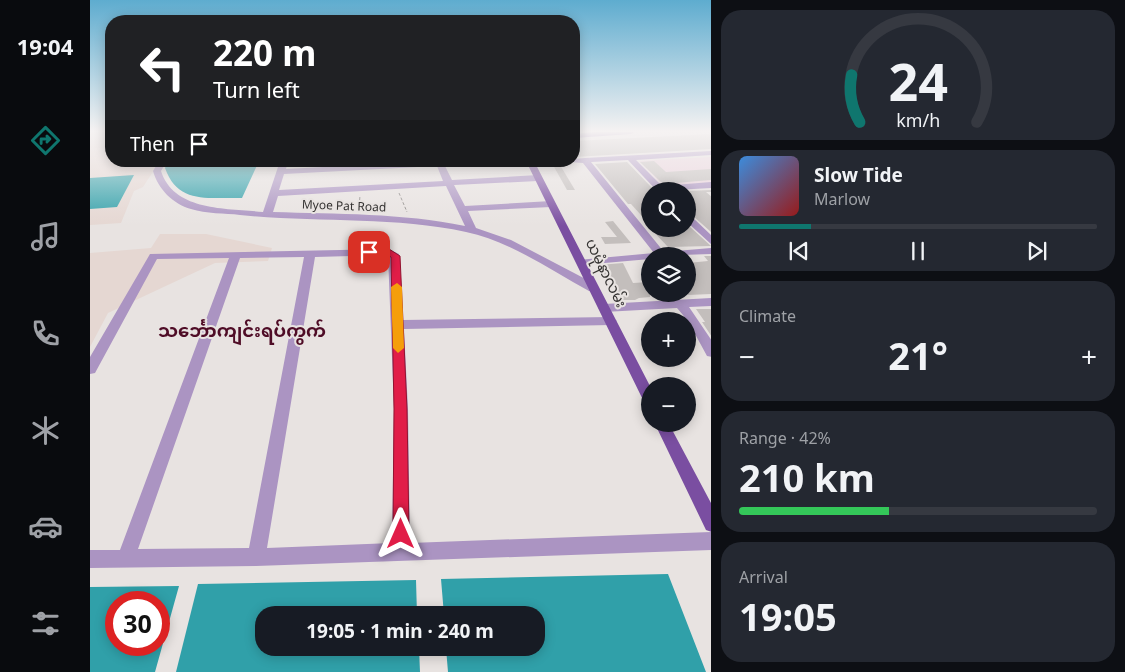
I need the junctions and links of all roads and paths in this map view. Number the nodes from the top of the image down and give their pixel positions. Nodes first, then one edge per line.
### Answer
1 (588, 163) edge
2 (634, 163) edge
3 (159, 167) edge
4 (282, 167) edge
5 (369, 167) edge
6 (441, 167) edge
7 (533, 167) edge
8 (281, 172) junction
9 (538, 178) junction
10 (653, 182) edge
11 (449, 183) junction
12 (396, 186) junction
13 (710, 187) edge
14 (360, 188) junction
15 (696, 188) edge
16 (275, 193) junction
17 (551, 204) junction
18 (462, 209) junction
19 (267, 215) junction
20 (359, 217) junction
21 (411, 222) junction
22 (696, 226) edge
23 (472, 230) junction
24 (711, 242) edge
25 (648, 247) edge
26 (711, 251) edge
27 (696, 252) edge
28 (310, 253) junction
29 (236, 254) junction
30 (641, 257) edge
31 (582, 262) junction
32 (593, 288) junction
33 (711, 302) edge
34 (680, 303) junction
35 (604, 308) junction
36 (610, 321) junction
37 (398, 325) junction
38 (711, 352) edge
39 (90, 369) edge
40 (641, 382) edge
41 (666, 432) edge
42 (711, 524) edge
43 (711, 541) edge
44 (401, 552) junction
45 (256, 557) junction
46 (126, 558) junction
47 (90, 559) edge

1 - 25 street
2 - 10 street
3 - 19 street, Myoe Pat Road
4 - 8 street
5 - 8 street
6 - 11 street
7 - 9 main road, ယမုံနာလမ်း
8 - 16 street
9 - 11 street
9 - 17 main road, ယမုံနာလမ်း
11 - 12 street
11 - 18 street
12 - 14 street
12 - 21 path
13 - 15 street
14 - 16 street
14 - 20 path
16 - 19 street
17 - 18 street
17 - 31 main road, ယမုံနာလမ်း
18 - 23 street
19 - 20 street, Myoe Pat Road
20 - 21 street, Myoe Pat Road
21 - 23 street, Myoe Pat Road
22 - 24 street
23 - 32 street, Myoe Pat Road
26 - 27 street
28 - 29 street
28 - 37 street
28 - 45 street
29 - 39 street
29 - 46 street
30 - 31 street
31 - 32 main road, ယမုံနာလမ်း
32 - 35 main road, ယမုံနာလမ်း
33 - 34 street
34 - 35 street
34 - 38 street
35 - 36 main road, ယမုံနာလမ်း
36 - 37 street
36 - 40 main road, ယမုံနာလမ်း
37 - 44 street
41 - 42 main road
43 - 44 street
44 - 45 street
45 - 46 street
46 - 47 street

